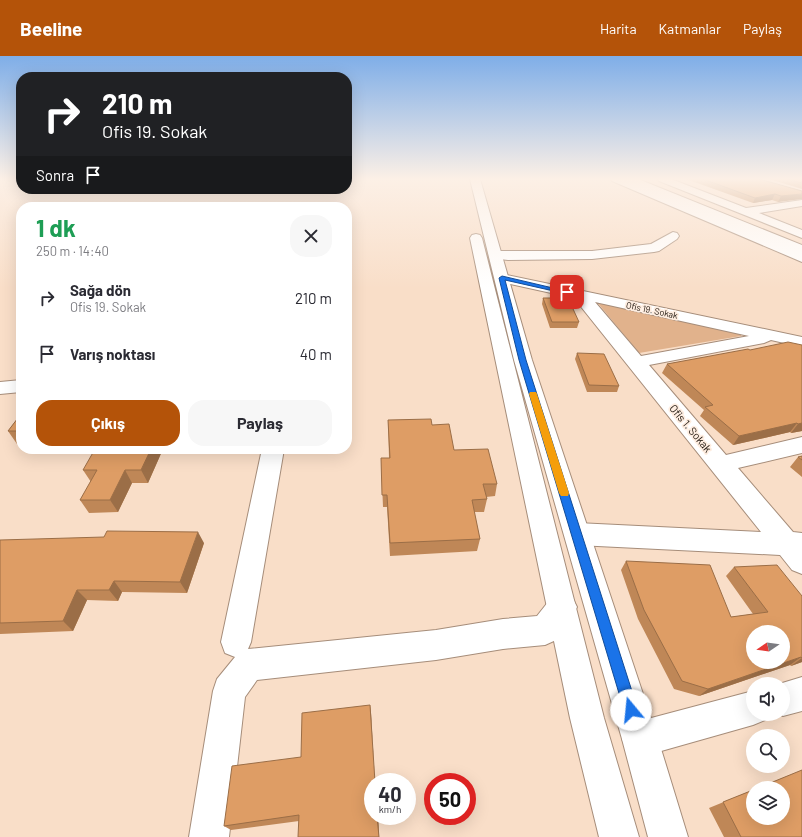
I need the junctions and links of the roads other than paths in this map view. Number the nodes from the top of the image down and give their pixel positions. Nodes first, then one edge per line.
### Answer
1 (471, 215) edge
2 (485, 215) edge
3 (702, 215) edge
4 (718, 215) edge
5 (739, 215) edge
6 (758, 215) edge
7 (802, 234) edge
8 (673, 236) dead end
9 (802, 241) edge
10 (802, 250) edge
11 (802, 258) edge
12 (499, 266) junction
13 (580, 295) junction
14 (774, 336) junction
15 (802, 342) edge
16 (636, 362) junction
17 (16, 386) edge
18 (0, 388) edge
19 (802, 445) edge
20 (272, 454) edge
21 (722, 464) junction
22 (577, 534) junction
23 (797, 549) edge
24 (562, 606) junction
25 (242, 653) junction
26 (802, 694) edge
27 (790, 697) edge
28 (746, 710) edge
29 (640, 739) junction
30 (209, 837) edge
31 (619, 837) edge
32 (668, 837) edge

1 - 24 main road
2 - 12 main road
3 - 11 main road
4 - 10 main road
5 - 9 main road
6 - 7 main road
8 - 12 main road
12 - 13 main road, Ofis 19. Sokak
12 - 22 main road
13 - 14 main road, Ofis 19. Sokak
13 - 16 main road, Ofis 1. Sokak
14 - 15 main road, Ofis 19. Sokak
14 - 16 main road
16 - 21 main road, Ofis 1. Sokak
17 - 18 main road
19 - 21 main road
20 - 25 main road
21 - 23 main road, Ofis 1. Sokak
22 - 23 main road
22 - 29 main road
24 - 25 main road
24 - 31 main road
25 - 30 main road
26 - 27 main road
28 - 29 main road
29 - 32 main road

